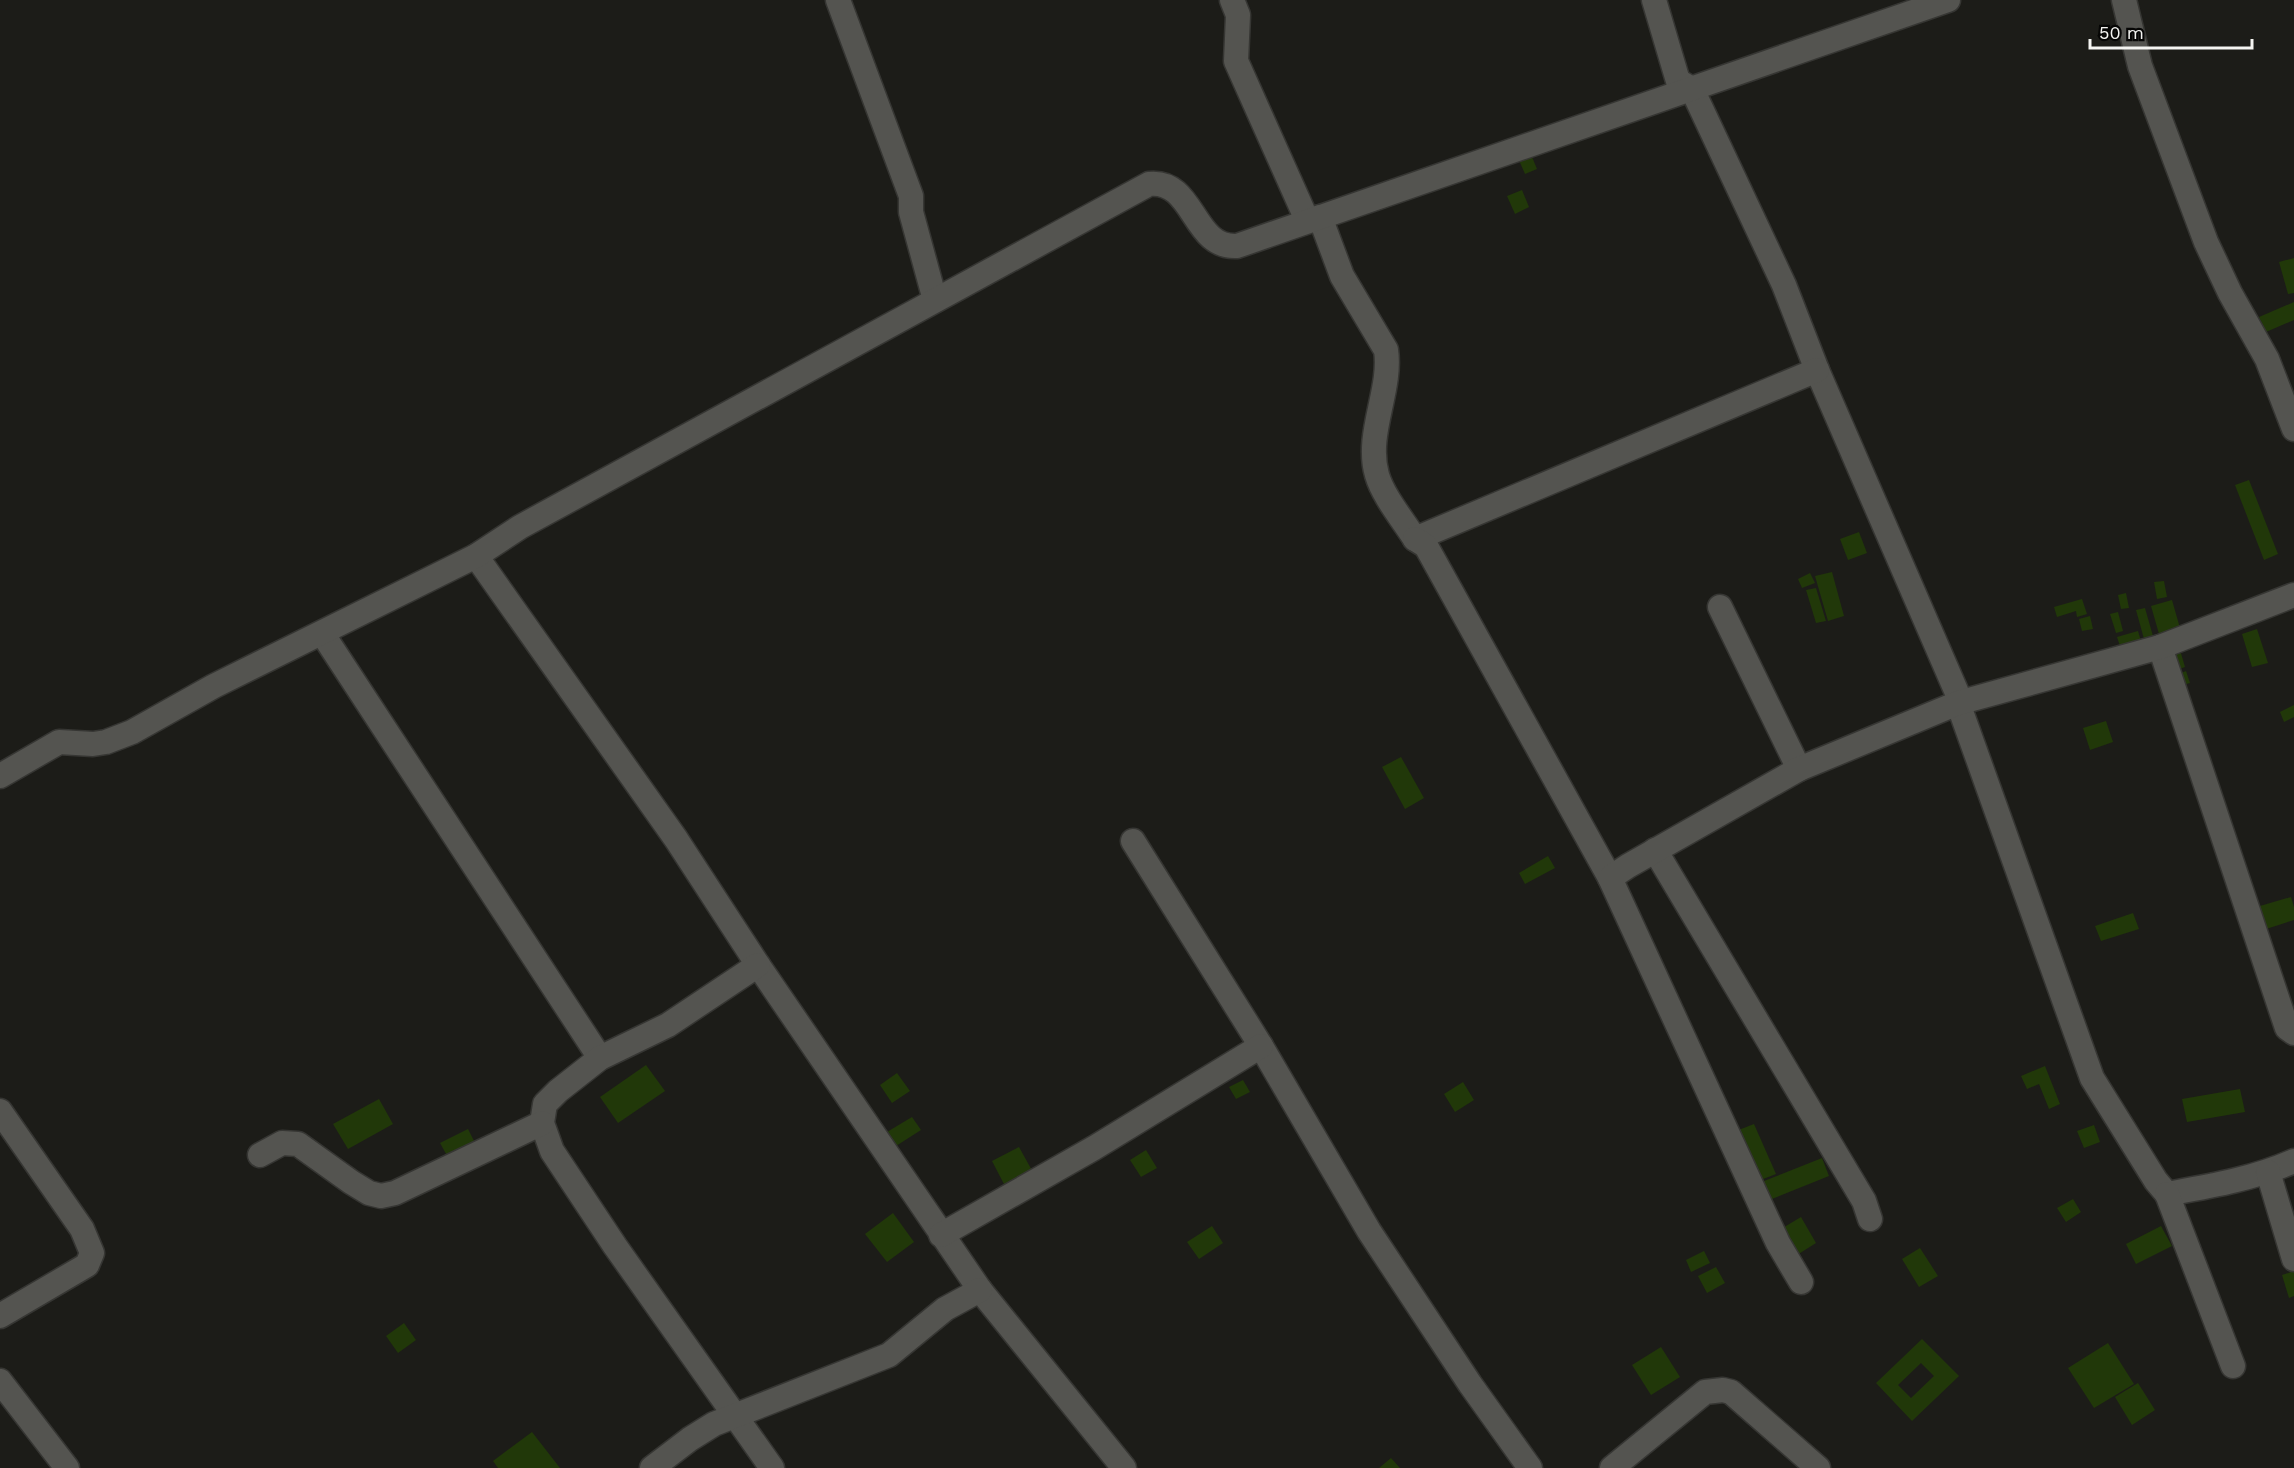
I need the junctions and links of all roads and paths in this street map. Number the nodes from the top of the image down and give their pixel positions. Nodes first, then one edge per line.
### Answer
1 (838, 0) edge
2 (1232, 0) edge
3 (1654, 0) edge
4 (1948, 0) edge
5 (2124, 0) edge
6 (1692, 89) junction
7 (1314, 219) junction
8 (935, 300) junction
9 (1817, 370) junction
10 (2294, 429) edge
11 (1415, 539) junction
12 (476, 556) junction
13 (2294, 594) edge
14 (1720, 607) dead end
15 (322, 633) junction
16 (2160, 647) junction
17 (1960, 702) junction
18 (1799, 769) junction
19 (0, 776) edge
20 (1133, 841) dead end
21 (1654, 850) junction
22 (1610, 878) junction
23 (758, 965) junction
24 (2294, 1033) edge
25 (1261, 1046) junction
26 (600, 1058) junction
27 (0, 1111) edge
28 (542, 1123) junction
29 (260, 1155) dead end
30 (2294, 1161) edge
31 (2268, 1172) junction
32 (2167, 1194) junction
33 (1870, 1219) dead end
34 (941, 1235) junction
35 (2294, 1259) edge
36 (1800, 1282) dead end
37 (980, 1290) junction
38 (0, 1316) edge
39 (2233, 1366) dead end
40 (0, 1381) edge
41 (735, 1416) junction
42 (67, 1468) edge
43 (652, 1468) edge
44 (772, 1468) edge
45 (1124, 1468) edge
46 (1530, 1468) edge
47 (1612, 1468) edge
48 (1818, 1468) edge

1 - 8 street
2 - 7 street
3 - 6 street
4 - 6 street
5 - 10 street
6 - 7 street
6 - 9 street
7 - 8 street
7 - 11 street
8 - 12 street
9 - 11 street
9 - 17 street
11 - 22 street
12 - 15 street
12 - 23 street
13 - 16 street
14 - 18 street
15 - 19 street
15 - 26 street
16 - 17 street
16 - 24 street
17 - 18 street
17 - 32 street
18 - 21 street
20 - 25 street
21 - 22 street
21 - 33 street
22 - 36 street
23 - 26 street
23 - 34 street
25 - 34 street
25 - 46 street
26 - 28 street
27 - 38 street
28 - 29 street
28 - 41 street
30 - 31 street
31 - 32 street
31 - 35 street
32 - 39 street
34 - 37 street
37 - 41 street
37 - 45 street
40 - 42 street
41 - 43 street
41 - 44 street
47 - 48 street

